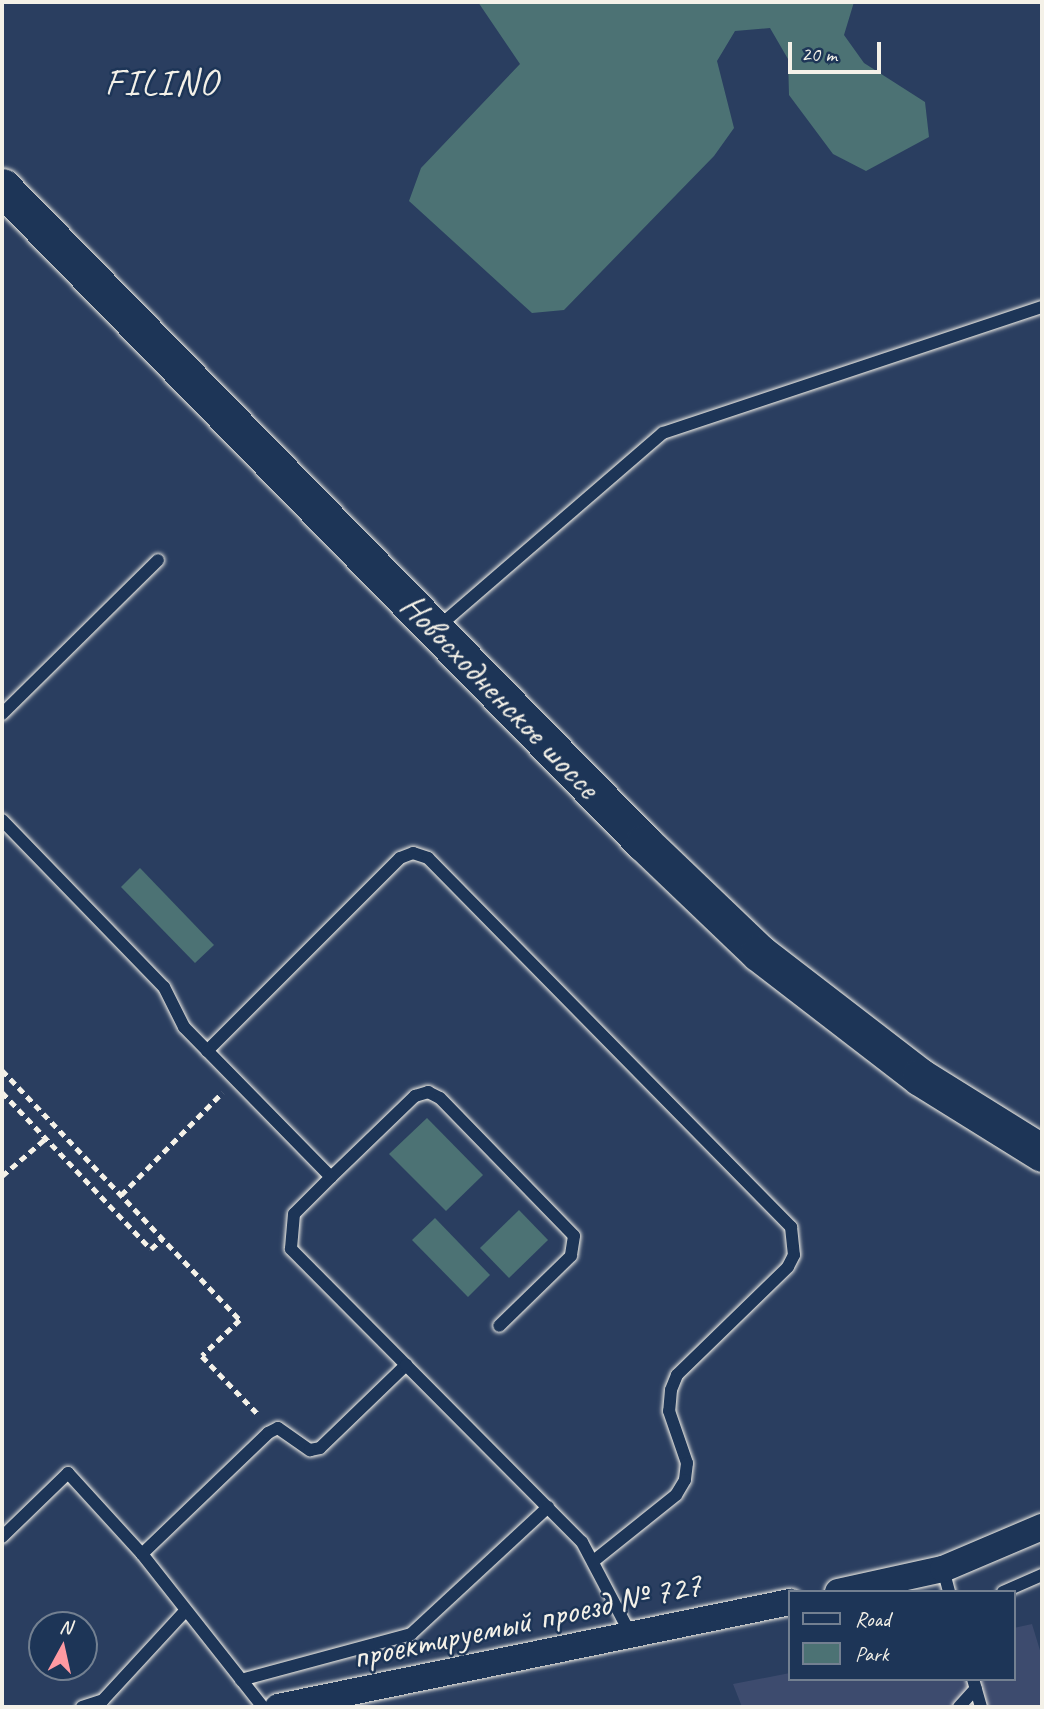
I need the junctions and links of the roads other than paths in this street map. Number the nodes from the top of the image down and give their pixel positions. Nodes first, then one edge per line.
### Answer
1 (2, 187) edge
2 (1042, 307) edge
3 (158, 560) dead end
4 (435, 630) junction
5 (2, 714) edge
6 (2, 820) edge
7 (207, 1051) junction
8 (1042, 1153) edge
9 (331, 1177) junction
10 (499, 1326) dead end
11 (406, 1364) junction
12 (548, 1507) junction
13 (1042, 1527) edge
14 (2, 1536) edge
15 (142, 1554) junction
16 (595, 1560) junction
17 (1042, 1575) edge
18 (946, 1580) edge
19 (856, 1590) edge
20 (1008, 1590) edge
21 (788, 1602) edge
22 (186, 1610) junction
23 (632, 1637) junction
24 (241, 1680) junction
25 (975, 1684) edge
26 (82, 1707) edge
27 (263, 1707) edge
28 (278, 1707) edge
29 (959, 1707) edge
30 (981, 1707) edge

1 - 4 main road, Новосходненское шоссе
2 - 4 lane
3 - 5 lane
4 - 8 main road, Новосходненское шоссе
6 - 7 lane
7 - 9 lane
7 - 16 lane
9 - 10 lane
9 - 11 lane
11 - 12 lane
11 - 15 lane
12 - 16 lane
12 - 24 lane
13 - 18 street
14 - 15 lane
15 - 22 lane
16 - 23 lane
17 - 20 lane
18 - 19 street
21 - 23 street, проектируемый проезд № 727
22 - 24 lane
22 - 26 lane
23 - 28 street, проектируемый проезд № 727
24 - 27 lane
25 - 29 lane
25 - 30 lane

